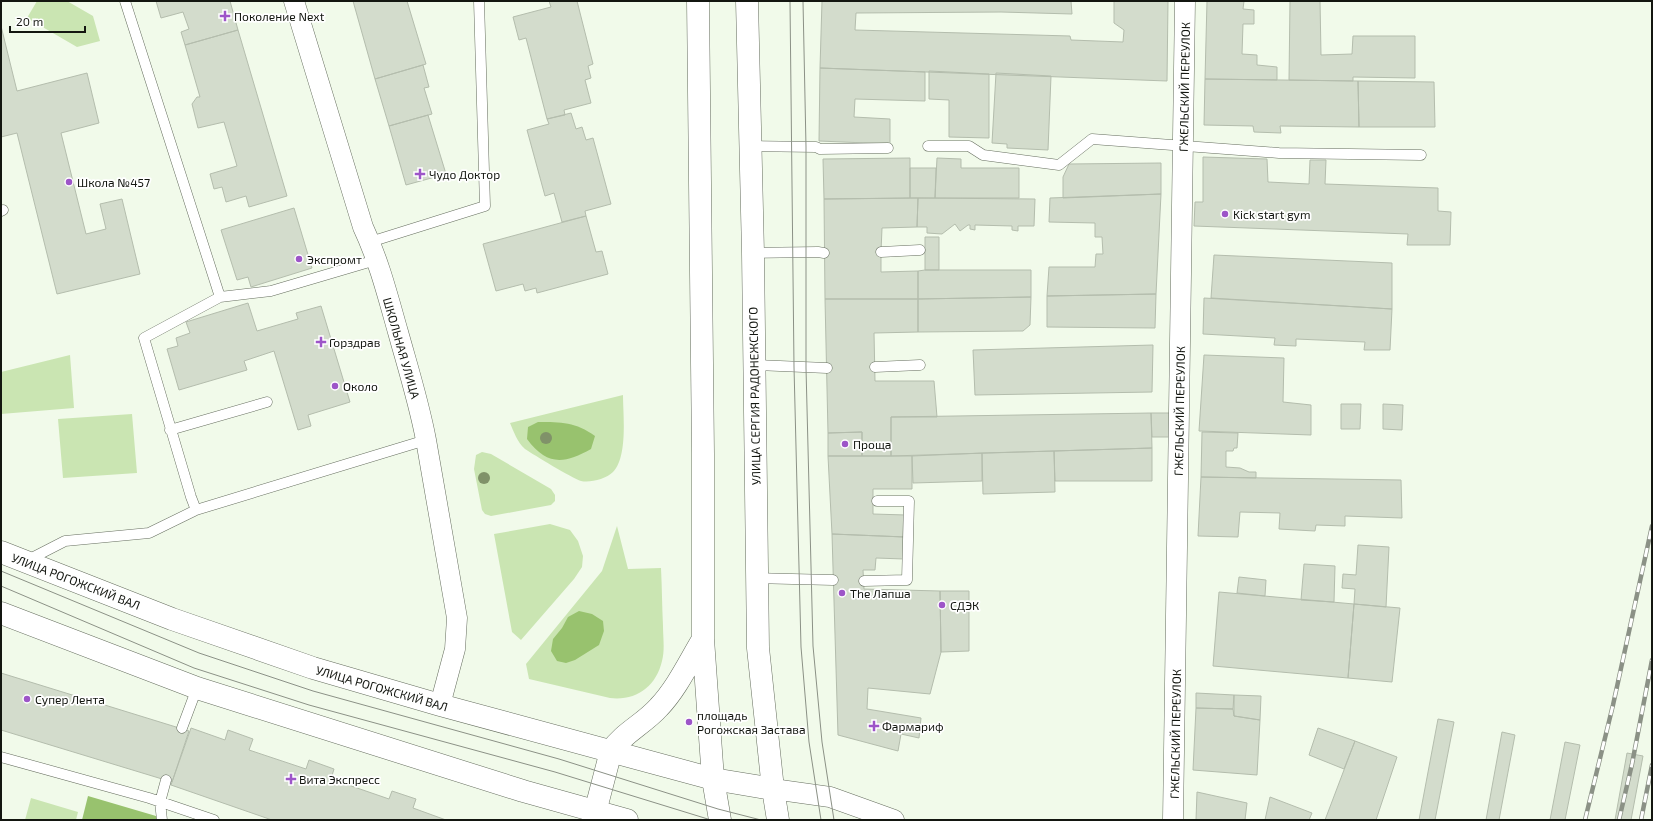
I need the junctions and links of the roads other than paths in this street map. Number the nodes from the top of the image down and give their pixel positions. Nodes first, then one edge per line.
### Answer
1 (125, 1) edge
2 (294, 1) edge
3 (479, 1) edge
4 (698, 1) edge
5 (747, 1) edge
6 (1185, 1) edge
7 (750, 146) junction
8 (928, 146) dead end
9 (1183, 147) junction
10 (888, 148) dead end
11 (1421, 155) dead end
12 (370, 243) junction
13 (920, 250) dead end
14 (881, 252) dead end
15 (752, 253) junction
16 (824, 253) dead end
17 (220, 297) junction
18 (754, 365) junction
19 (920, 365) dead end
20 (875, 367) dead end
21 (826, 368) dead end
22 (267, 402) dead end
23 (170, 430) junction
24 (426, 440) junction
25 (877, 501) dead end
26 (196, 510) junction
27 (1, 552) edge
28 (26, 561) junction
29 (757, 578) junction
30 (833, 580) dead end
31 (864, 581) dead end
32 (1, 613) edge
33 (703, 640) junction
34 (197, 688) junction
35 (440, 705) junction
36 (182, 728) dead end
37 (611, 751) junction
38 (1, 757) edge
39 (714, 779) junction
40 (166, 780) dead end
41 (773, 789) junction
42 (160, 802) junction
43 (594, 816) edge
44 (162, 820) edge
45 (214, 820) edge
46 (627, 820) edge
47 (720, 820) edge
48 (778, 820) edge
49 (894, 820) edge
50 (1173, 820) edge

1 - 17 lane
2 - 12 street, ШКОЛЬНАЯ УЛИЦА
3 - 12 lane
4 - 33 main road
5 - 7 main road, УЛИЦА СЕРГИЯ РАДОНЕЖСКОГО
6 - 9 street, ГЖЕЛЬСКИЙ ПЕРЕУЛОК
7 - 10 lane
7 - 15 main road, УЛИЦА СЕРГИЯ РАДОНЕЖСКОГО
8 - 9 lane
9 - 11 lane
9 - 50 street, ГЖЕЛЬСКИЙ ПЕРЕУЛОК
12 - 17 lane
12 - 24 street, ШКОЛЬНАЯ УЛИЦА
13 - 14 lane
15 - 16 lane
15 - 18 main road, УЛИЦА СЕРГИЯ РАДОНЕЖСКОГО
17 - 23 lane
18 - 21 lane
18 - 29 main road, УЛИЦА СЕРГИЯ РАДОНЕЖСКОГО
19 - 20 lane
22 - 23 lane
23 - 26 lane
24 - 26 lane
24 - 35 street, ШКОЛЬНАЯ УЛИЦА
25 - 31 lane
26 - 28 lane
27 - 28 main road, УЛИЦА РОГОЖСКИЙ ВАЛ
28 - 35 main road, УЛИЦА РОГОЖСКИЙ ВАЛ
29 - 30 lane
29 - 41 main road, УЛИЦА СЕРГИЯ РАДОНЕЖСКОГО
32 - 34 main road
33 - 37 main road
33 - 39 main road
34 - 36 lane
34 - 43 main road
35 - 37 main road, УЛИЦА РОГОЖСКИЙ ВАЛ
37 - 39 main road, УЛИЦА РОГОЖСКИЙ ВАЛ
37 - 43 main road
38 - 42 lane
39 - 41 main road, УЛИЦА РОГОЖСКИЙ ВАЛ
39 - 47 main road
40 - 42 lane
41 - 48 main road, УЛИЦА СЕРГИЯ РАДОНЕЖСКОГО
41 - 49 street
42 - 44 lane
42 - 45 lane
43 - 46 main road

